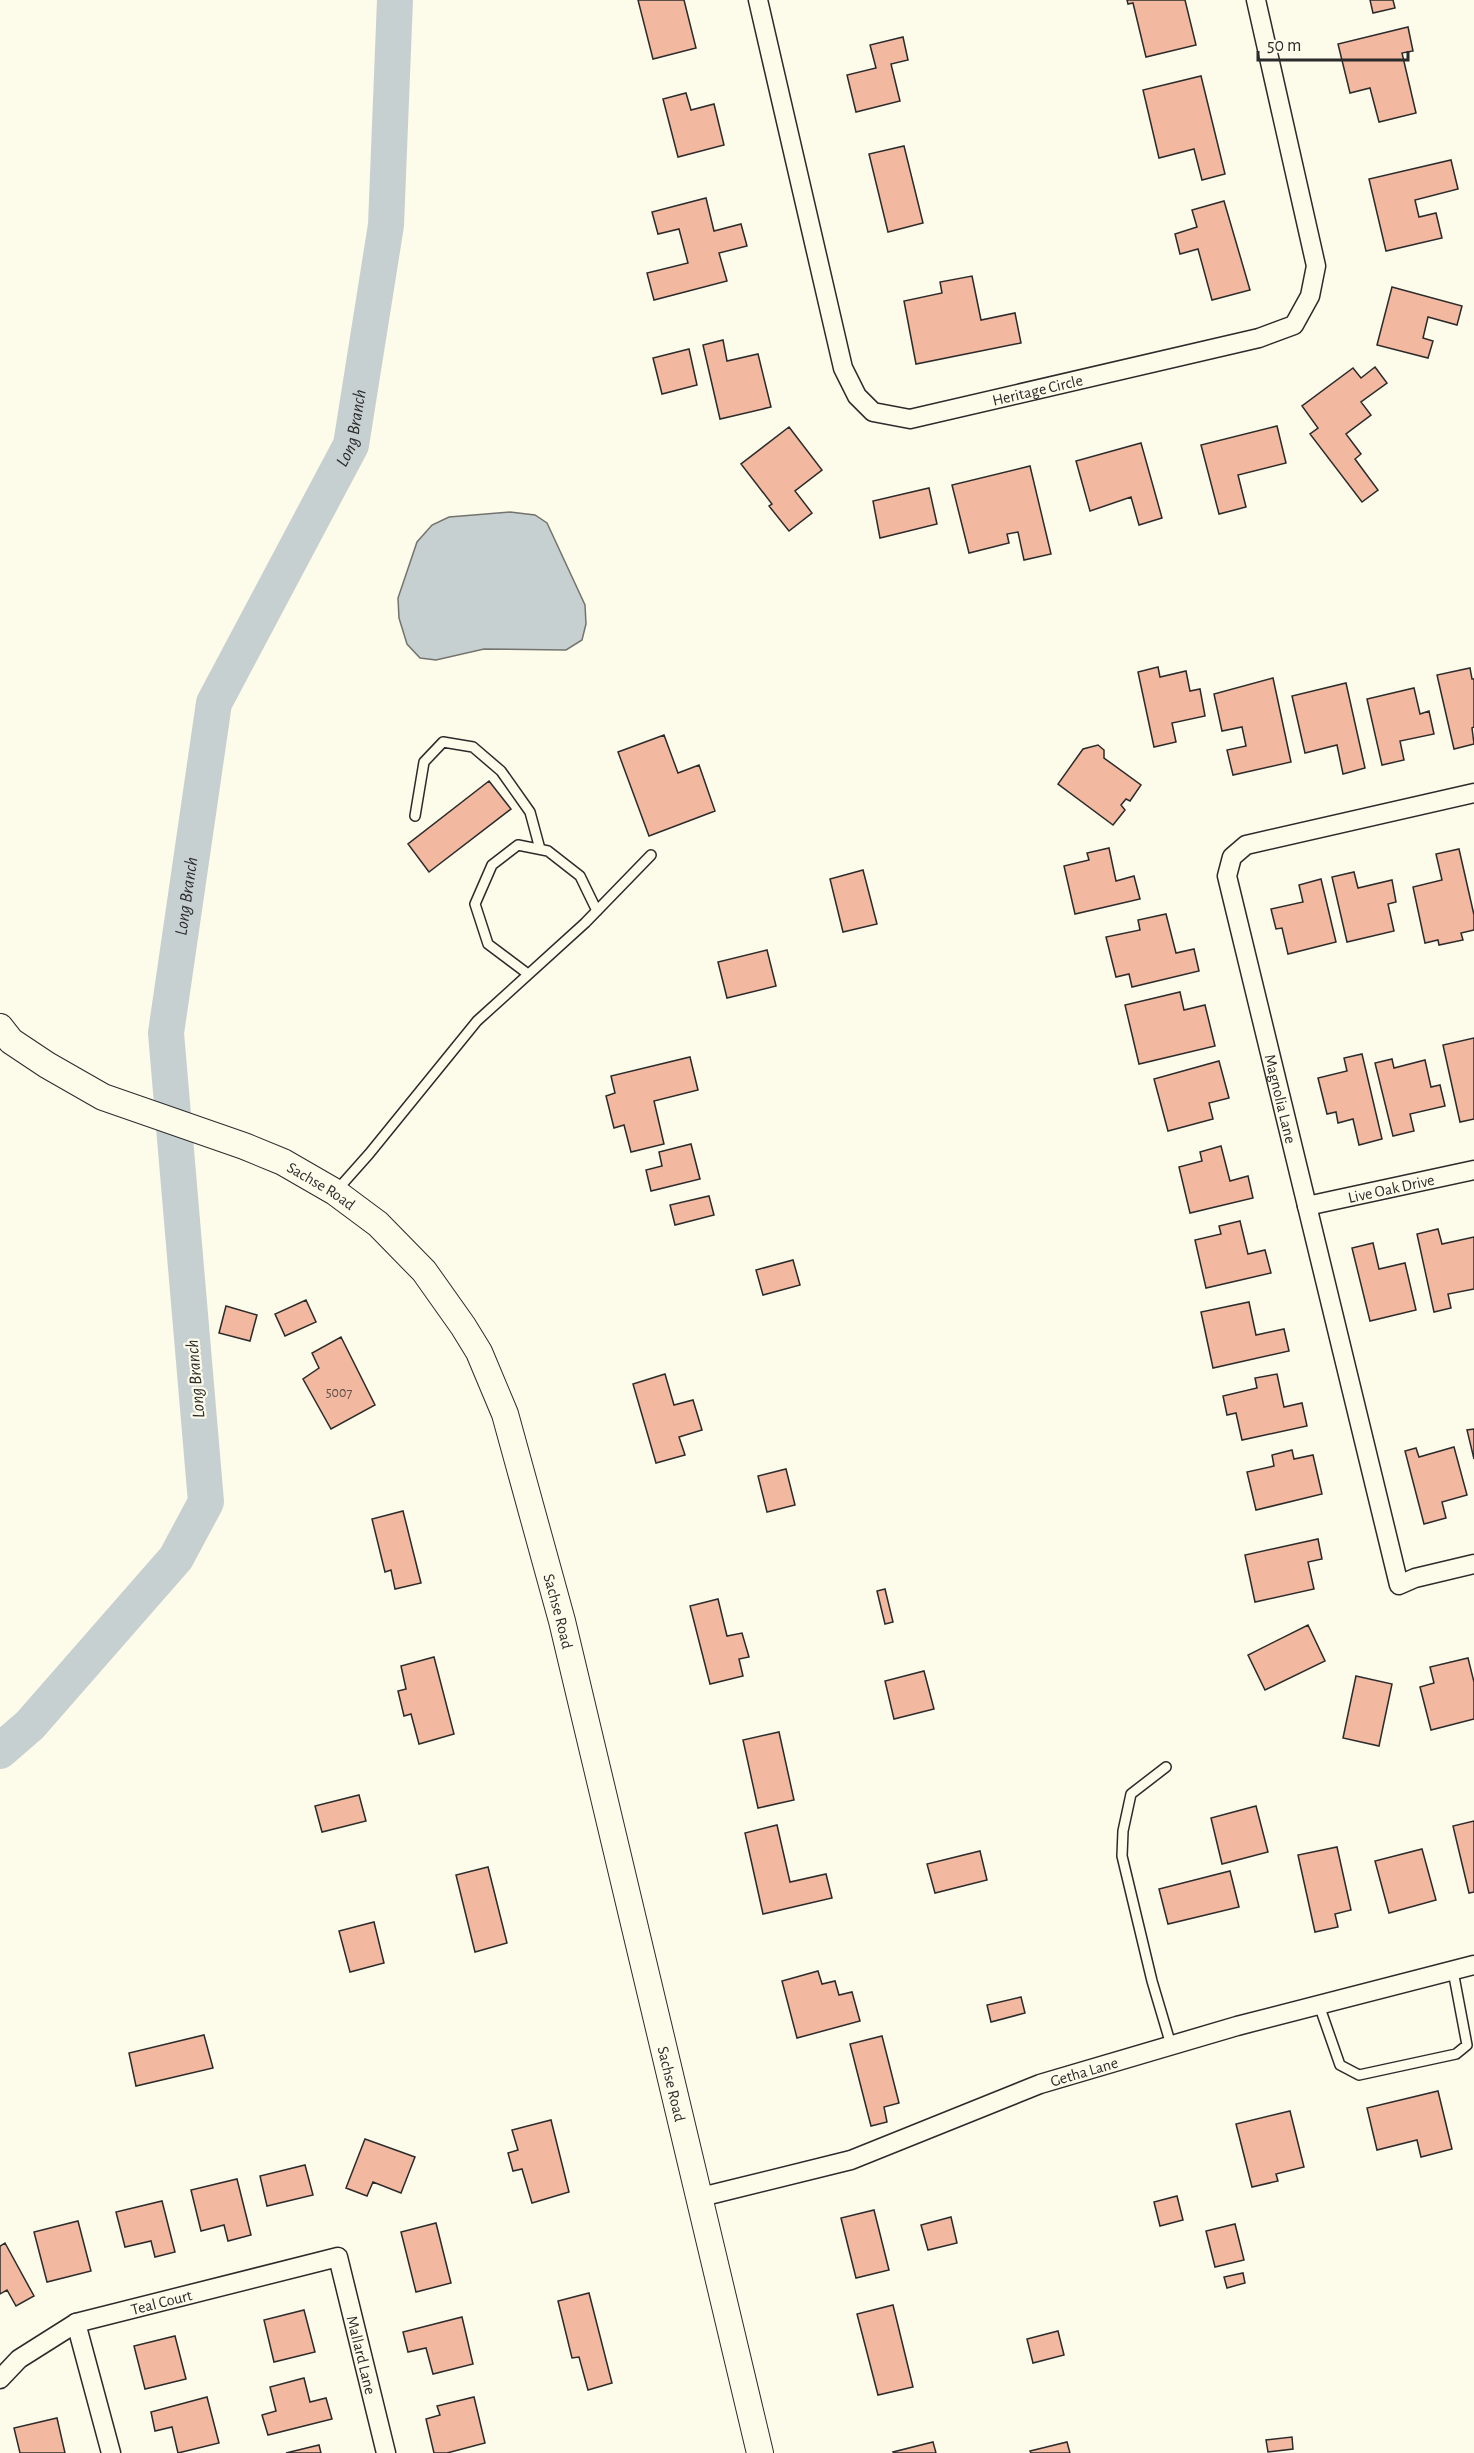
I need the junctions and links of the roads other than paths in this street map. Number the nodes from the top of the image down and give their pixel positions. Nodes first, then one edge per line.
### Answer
1 (758, 0) edge
2 (1256, 0) edge
3 (1474, 793) edge
4 (415, 816) dead end
5 (540, 849) junction
6 (651, 855) dead end
7 (597, 911) junction
8 (528, 974) junction
9 (4, 1041) edge
10 (1474, 1170) edge
11 (335, 1192) junction
12 (1307, 1206) junction
13 (1474, 1564) edge
14 (1166, 1767) dead end
15 (1474, 1965) edge
16 (1453, 1971) junction
17 (1319, 2005) junction
18 (1171, 2045) junction
19 (701, 2197) junction
20 (338, 2258) joint
21 (76, 2323) junction
22 (0, 2379) edge
23 (111, 2453) edge
24 (386, 2453) edge
25 (760, 2453) edge

1 - 2 street, Heritage Circle
3 - 12 street, Magnolia Lane
4 - 5 lane
5 - 7 lane
5 - 8 lane
6 - 7 lane
7 - 8 lane
8 - 11 lane
9 - 11 main road, Sachse Road
10 - 12 street, Live Oak Drive
11 - 19 main road, Sachse Road
12 - 13 street, Magnolia Lane
14 - 18 lane
15 - 16 street, Getha Lane
16 - 17 street, Getha Lane
16 - 17 lane
17 - 18 street, Getha Lane
18 - 19 street, Getha Lane
19 - 25 main road, Sachse Road
20 - 21 street, Teal Court
20 - 24 street, Mallard Lane
21 - 22 street, Teal Court
21 - 23 street

